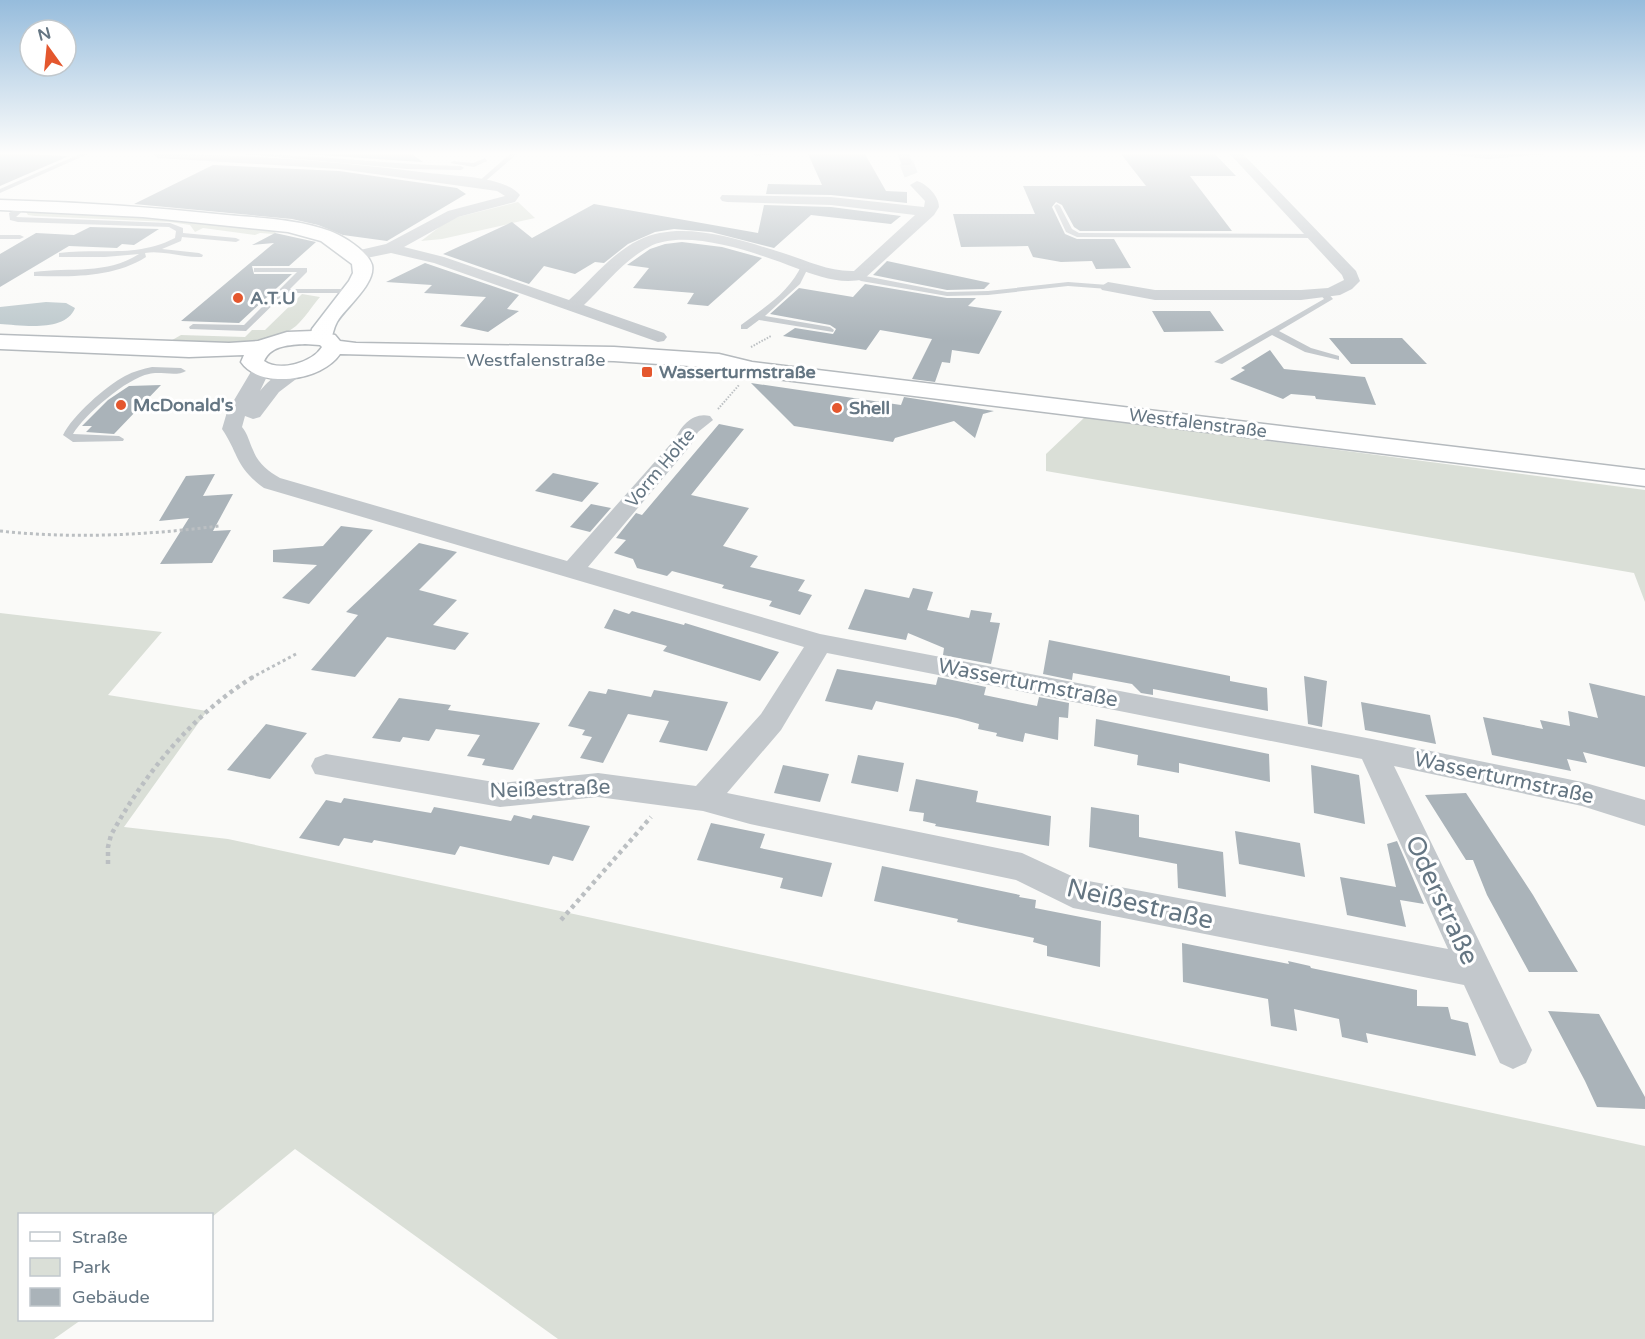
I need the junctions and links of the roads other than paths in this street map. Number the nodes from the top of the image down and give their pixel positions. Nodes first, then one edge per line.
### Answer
1 (15, 216) edge
2 (189, 216) edge
3 (449, 216) edge
4 (924, 216) edge
5 (1062, 216) edge
6 (1295, 216) edge
7 (1267, 228) dead end
8 (181, 235) junction
9 (1274, 236) junction
10 (1314, 236) junction
11 (0, 237) edge
12 (20, 237) dead end
13 (236, 240) dead end
14 (391, 248) junction
15 (152, 249) junction
16 (62, 255) dead end
17 (200, 255) dead end
18 (352, 256) junction
19 (805, 266) junction
20 (257, 270) dead end
21 (37, 274) dead end
22 (858, 276) junction
23 (1108, 287) joint
24 (284, 291) junction
25 (342, 291) junction
26 (1324, 294) junction
27 (573, 306) junction
28 (757, 316) junction
29 (193, 327) dead end
30 (744, 327) dead end
31 (830, 330) dead end
32 (1271, 331) junction
33 (658, 337) dead end
34 (0, 342) edge
35 (325, 349) junction
36 (0, 350) edge
37 (266, 354) junction
38 (1336, 358) dead end
39 (1219, 362) dead end
40 (299, 370) junction
41 (181, 371) dead end
42 (704, 420) road end
43 (237, 433) junction
44 (119, 439) dead end
45 (1645, 478) edge
46 (572, 570) junction
47 (820, 643) junction
48 (1372, 750) junction
49 (326, 766) dead end
50 (703, 799) junction
51 (1645, 813) edge
52 (1476, 971) junction
53 (1513, 1050) dead end

1 - 8 lane
2 - 18 main road
3 - 14 street
4 - 22 street
5 - 9 lane
6 - 10 street
7 - 9 lane
8 - 13 lane
8 - 15 lane
9 - 10 lane
10 - 26 street
11 - 12 lane
14 - 18 street
14 - 27 street
15 - 16 lane
15 - 17 lane
15 - 21 lane
18 - 25 main road
19 - 22 street
19 - 27 street
19 - 28 lane
20 - 24 lane
22 - 23 lane
23 - 26 street
24 - 25 lane
24 - 29 lane
25 - 35 main road
25 - 37 main road
26 - 32 lane
27 - 33 street
28 - 30 lane
28 - 31 lane
32 - 38 lane
32 - 39 lane
34 - 37 main road
35 - 37 main road
35 - 40 main road
35 - 45 main road, Westfalenstraße
36 - 37 main road
37 - 40 main road
37 - 43 street, Wasserturmstraße
40 - 43 street
41 - 44 lane
42 - 46 street, Vorm Holte
43 - 46 street, Wasserturmstraße
46 - 47 street, Wasserturmstraße
47 - 48 street, Wasserturmstraße
47 - 50 street
48 - 51 street, Wasserturmstraße
48 - 52 street, Oderstraße
49 - 50 street, Neißestraße
50 - 52 street, Neißestraße
52 - 53 street, Oderstraße

